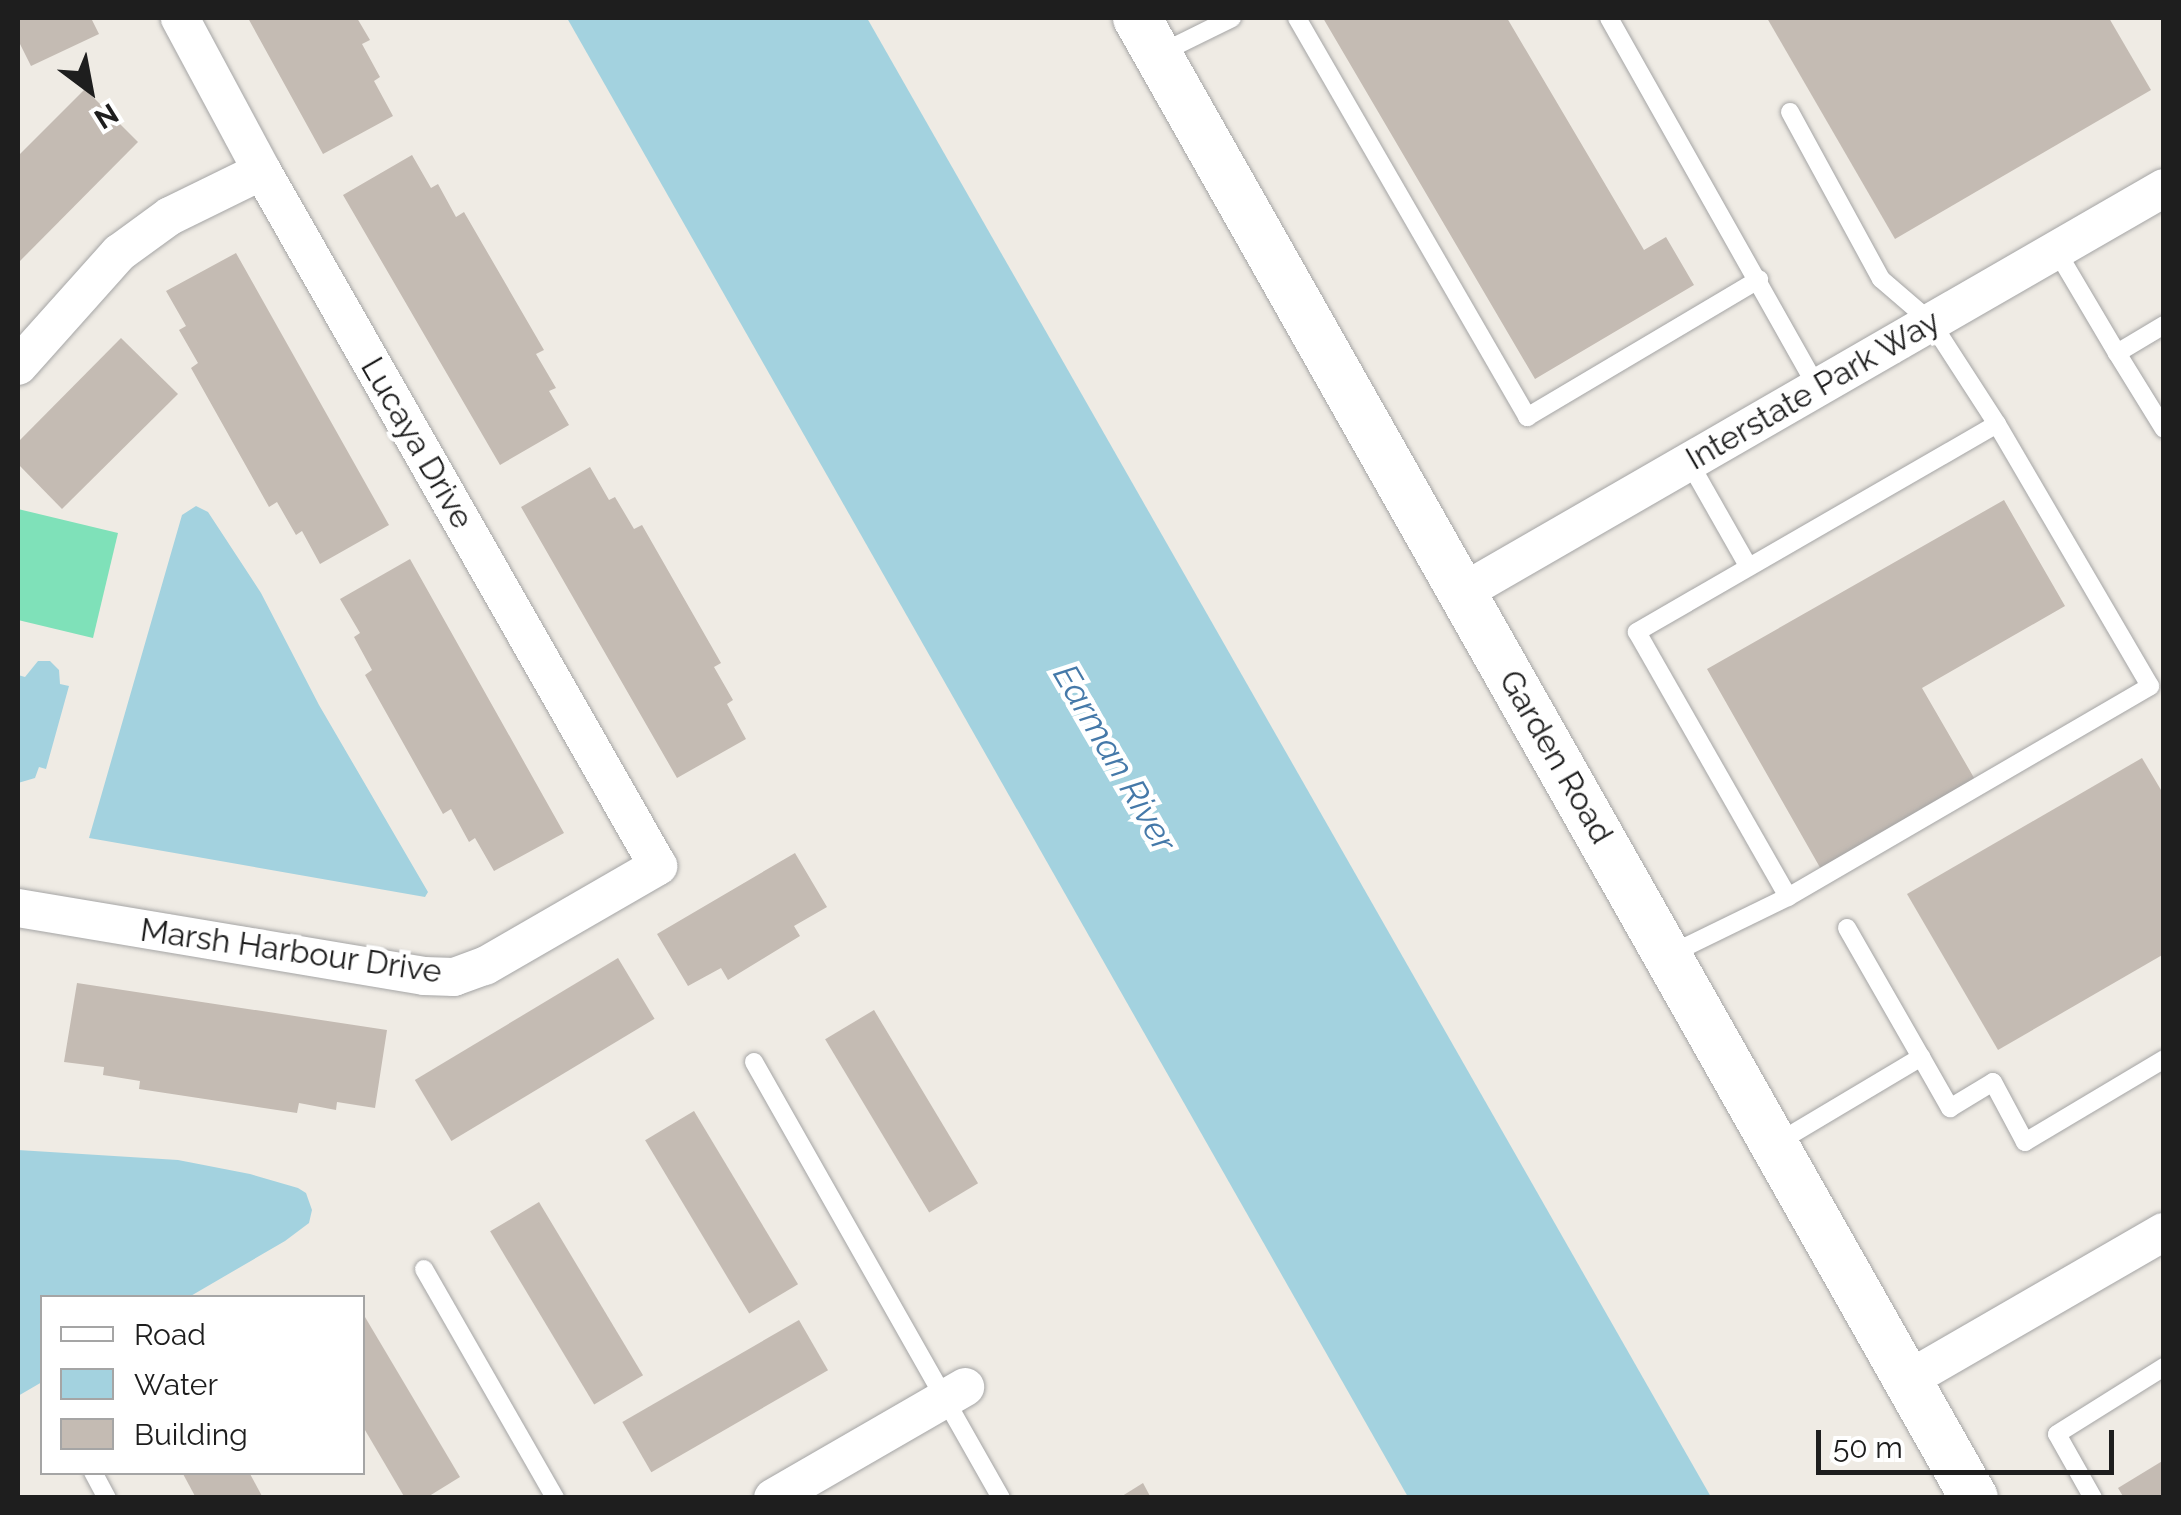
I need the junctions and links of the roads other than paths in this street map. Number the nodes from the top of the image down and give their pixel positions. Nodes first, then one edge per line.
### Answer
1 (180, 18) edge
2 (1232, 18) edge
3 (1297, 18) edge
4 (1609, 18) edge
5 (1148, 36) edge
6 (1790, 112) dead end
7 (262, 171) junction
8 (2164, 188) edge
9 (2056, 250) junction
10 (1759, 279) junction
11 (1932, 322) junction
12 (2164, 325) edge
13 (2117, 353) junction
14 (18, 366) edge
15 (1816, 385) junction
16 (1998, 424) junction
17 (2164, 429) edge
18 (1689, 462) junction
19 (1748, 566) junction
20 (1463, 592) junction
21 (658, 866) joint
22 (1788, 897) junction
23 (18, 908) edge
24 (1847, 928) dead end
25 (1669, 955) junction
26 (1921, 1057) junction
27 (2164, 1060) edge
28 (754, 1062) dead end
29 (1776, 1144) junction
30 (2164, 1232) edge
31 (424, 1269) dead end
32 (2164, 1366) edge
33 (1909, 1379) junction
34 (954, 1393) junction
35 (95, 1475) edge
36 (108, 1498) edge
37 (554, 1498) edge
38 (774, 1498) edge
39 (1001, 1498) edge
40 (1974, 1498) edge
41 (2093, 1498) edge

1 - 7 street, Lucaya Drive
2 - 5 lane
3 - 10 lane
4 - 10 lane
5 - 20 street, Garden Road
6 - 11 lane
7 - 14 street
7 - 21 street, Lucaya Drive
8 - 9 street, Interstate Park Way
9 - 11 street, Interstate Park Way
9 - 13 lane
10 - 15 lane
11 - 15 street, Interstate Park Way
11 - 16 lane
12 - 13 lane
13 - 17 lane
15 - 18 street, Interstate Park Way
16 - 19 lane
16 - 22 lane
18 - 19 lane
18 - 20 street, Interstate Park Way
19 - 22 lane
20 - 25 street, Garden Road
21 - 23 street, Marsh Harbour Drive
22 - 25 lane
24 - 26 lane
25 - 29 street, Garden Road
26 - 27 lane
26 - 29 lane
28 - 34 lane
29 - 33 street, Garden Road
30 - 33 street
31 - 37 lane
32 - 41 lane
33 - 40 street, Garden Road
34 - 38 street
34 - 39 lane
35 - 36 lane

